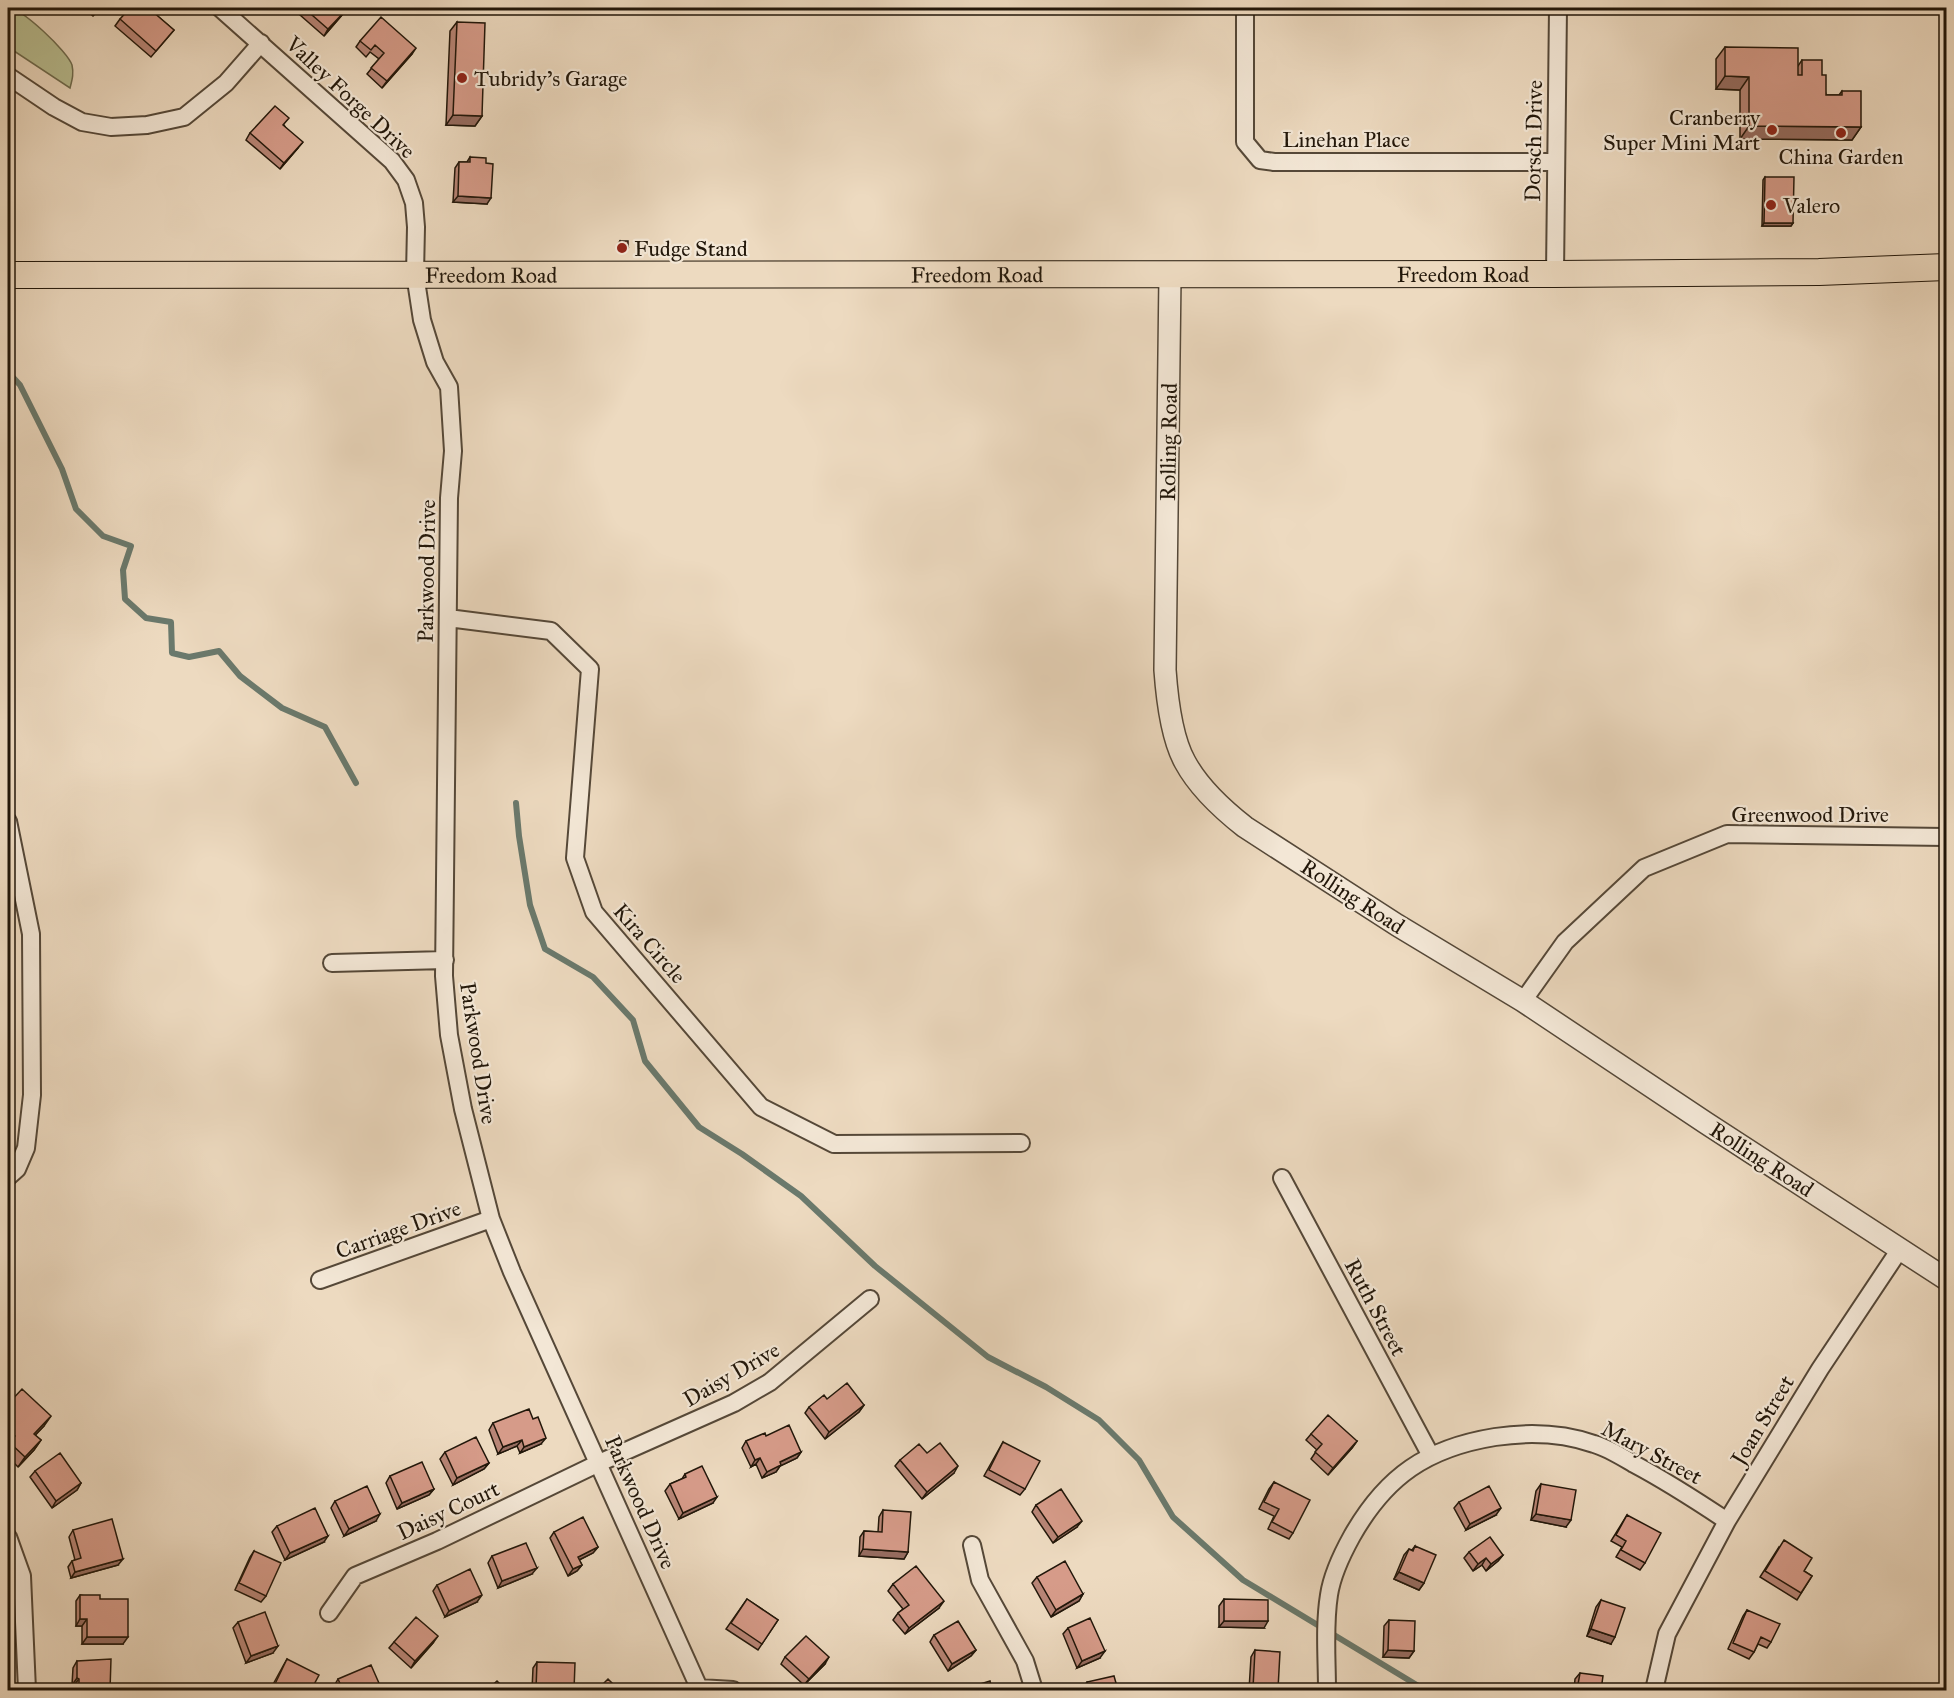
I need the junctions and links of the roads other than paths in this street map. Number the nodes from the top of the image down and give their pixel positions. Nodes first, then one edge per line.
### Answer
1 (220, 8) edge
2 (1245, 8) edge
3 (1558, 8) edge
4 (261, 43) junction
5 (8, 76) edge
6 (1555, 162) junction
7 (1947, 267) edge
8 (415, 274) junction
9 (1555, 274) junction
10 (8, 275) edge
11 (1170, 276) junction
12 (448, 618) junction
13 (8, 821) edge
14 (1947, 837) edge
15 (445, 960) junction
16 (332, 963) dead end
17 (1523, 1000) junction
18 (1021, 1143) dead end
19 (8, 1177) edge
20 (1282, 1178) dead end
21 (491, 1219) junction
22 (1900, 1249) junction
23 (1947, 1279) edge
24 (320, 1280) dead end
25 (870, 1299) dead end
26 (1431, 1456) junction
27 (599, 1463) junction
28 (1727, 1521) junction
29 (8, 1537) edge
30 (972, 1545) dead end
31 (329, 1613) dead end
32 (699, 1689) edge
33 (27, 1690) edge
34 (733, 1690) edge
35 (1034, 1690) edge
36 (1326, 1690) edge
37 (1654, 1690) edge

1 - 4 street, Valley Forge Drive
2 - 6 street, Linehan Place
3 - 6 street, Dorsch Drive
4 - 5 street
4 - 8 street, Valley Forge Drive
6 - 9 street, Dorsch Drive
7 - 9 main road, Freedom Road
8 - 10 main road, Freedom Road
8 - 11 main road, Freedom Road
8 - 12 street, Parkwood Drive
9 - 11 main road, Freedom Road
11 - 17 street, Rolling Road
12 - 15 street, Parkwood Drive
12 - 18 street, Kira Circle
13 - 19 street
14 - 17 street, Greenwood Drive
15 - 16 street
15 - 21 street, Parkwood Drive
17 - 22 street, Rolling Road
20 - 26 street, Ruth Street
21 - 24 street, Carriage Drive
21 - 27 street, Parkwood Drive
22 - 23 street, Rolling Road
22 - 28 street, Joan Street
25 - 27 street, Daisy Drive
26 - 28 street, Mary Street
26 - 36 street, Mary Street
27 - 31 street, Daisy Court
27 - 32 street, Parkwood Drive
28 - 37 street, Joan Street
29 - 33 street
30 - 35 street
32 - 34 street

